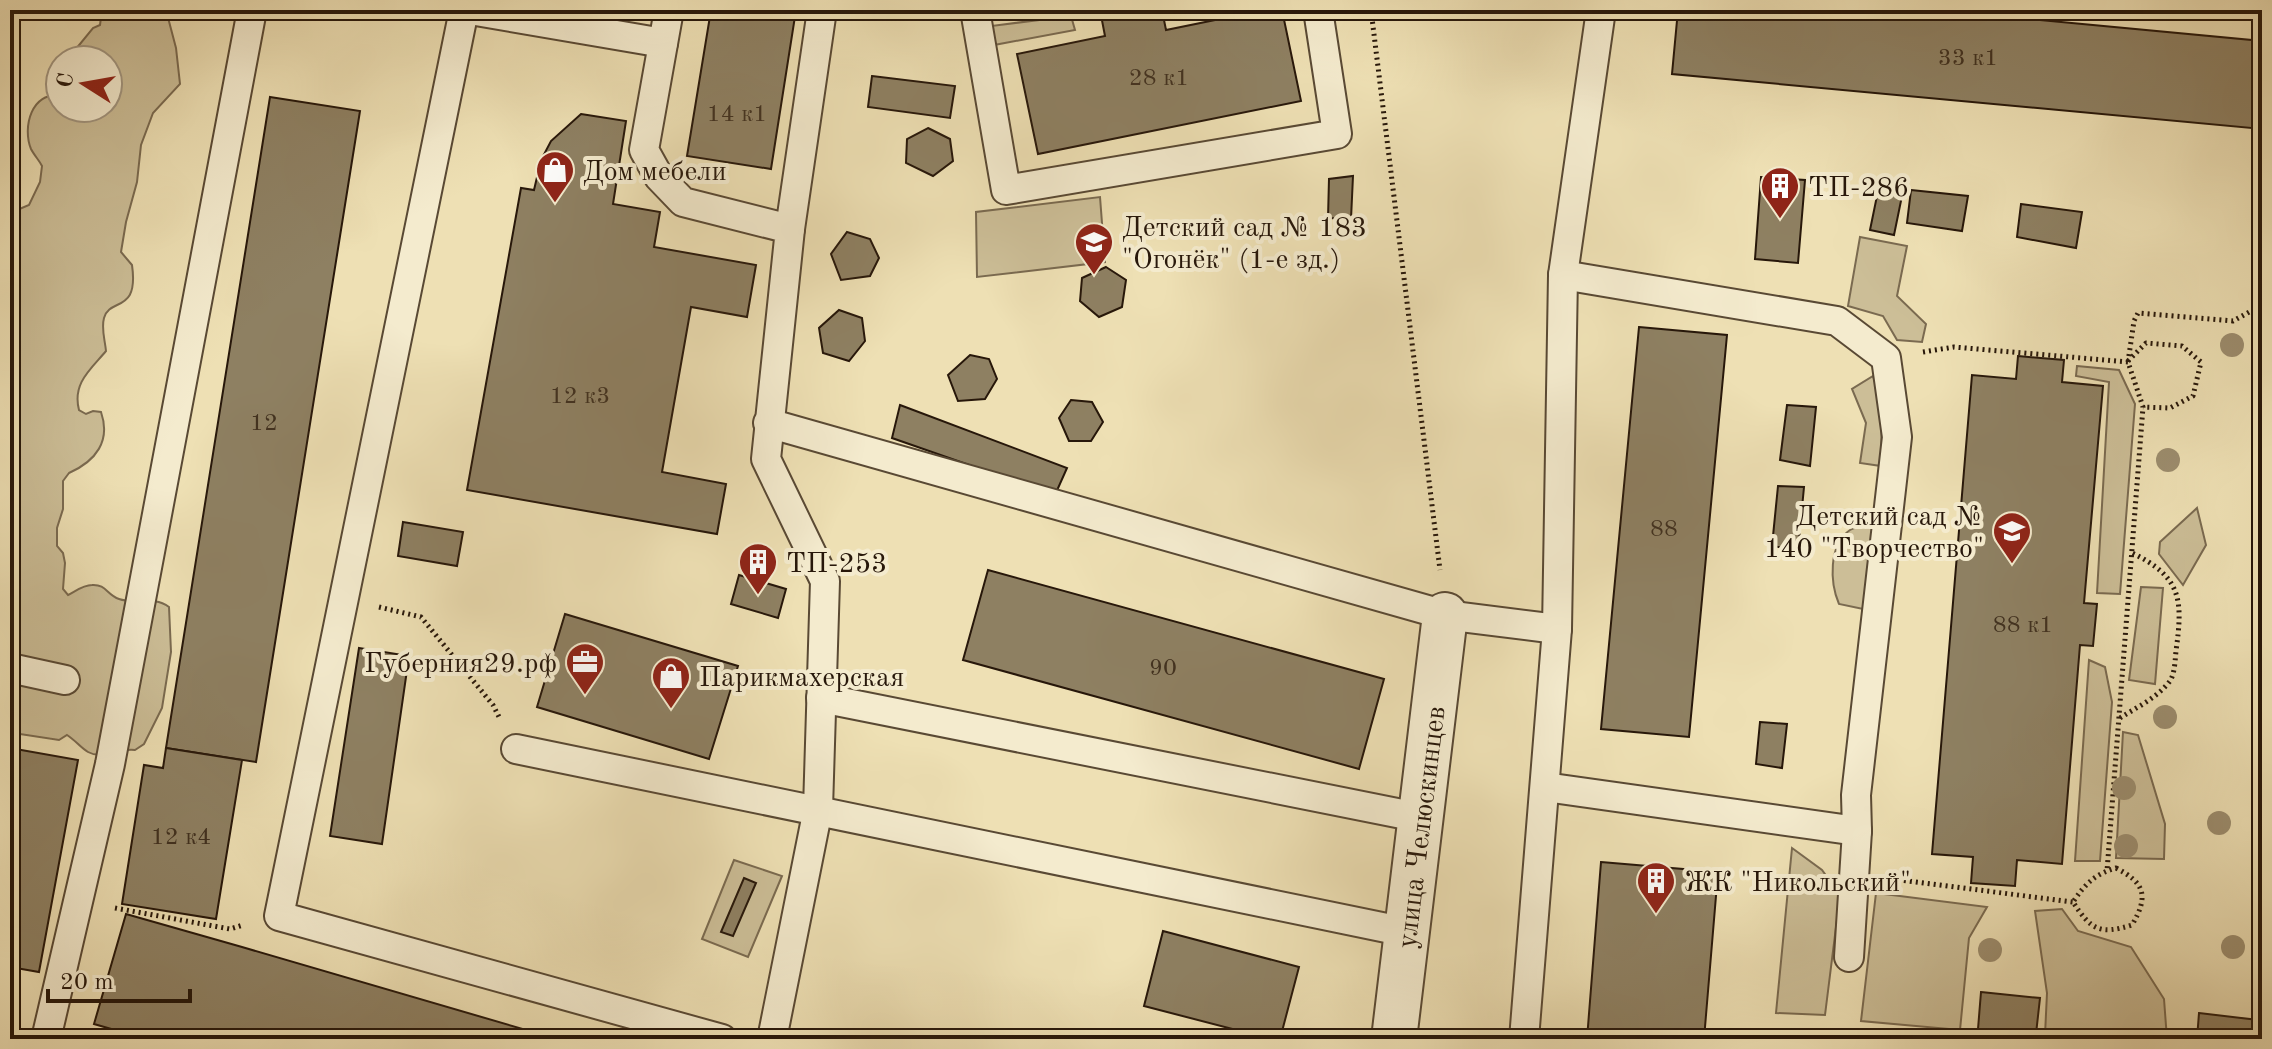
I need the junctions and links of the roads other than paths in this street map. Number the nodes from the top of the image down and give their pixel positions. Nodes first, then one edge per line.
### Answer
1 (252, 10) edge
2 (467, 10) edge
3 (669, 10) edge
4 (822, 10) edge
5 (975, 10) edge
6 (1318, 10) edge
7 (1601, 10) edge
8 (663, 43) junction
9 (790, 229) junction
10 (1563, 275) junction
11 (768, 423) junction
12 (1445, 615) junction
13 (1557, 629) junction
14 (10, 668) edge
15 (65, 680) dead end
16 (821, 698) junction
17 (516, 749) road end
18 (1545, 787) junction
19 (818, 809) junction
20 (1422, 818) junction
21 (1857, 831) junction
22 (1406, 932) junction
23 (1849, 957) dead end
24 (46, 1039) edge
25 (722, 1039) edge
26 (772, 1039) edge
27 (1394, 1039) edge
28 (1524, 1039) edge

1 - 24 lane
2 - 8 lane
2 - 25 lane
3 - 8 lane
4 - 9 lane
5 - 6 lane
7 - 10 lane
8 - 9 lane
9 - 11 lane
10 - 13 lane
10 - 21 lane
11 - 12 lane
11 - 16 lane
12 - 13 lane
12 - 20 street, улица Челюскинцев
13 - 18 lane
14 - 15 lane
16 - 19 lane
16 - 20 lane
17 - 19 lane
18 - 21 lane
18 - 28 lane
19 - 22 lane
19 - 26 lane
20 - 22 street, улица Челюскинцев
21 - 23 lane
22 - 27 street, улица Челюскинцев

